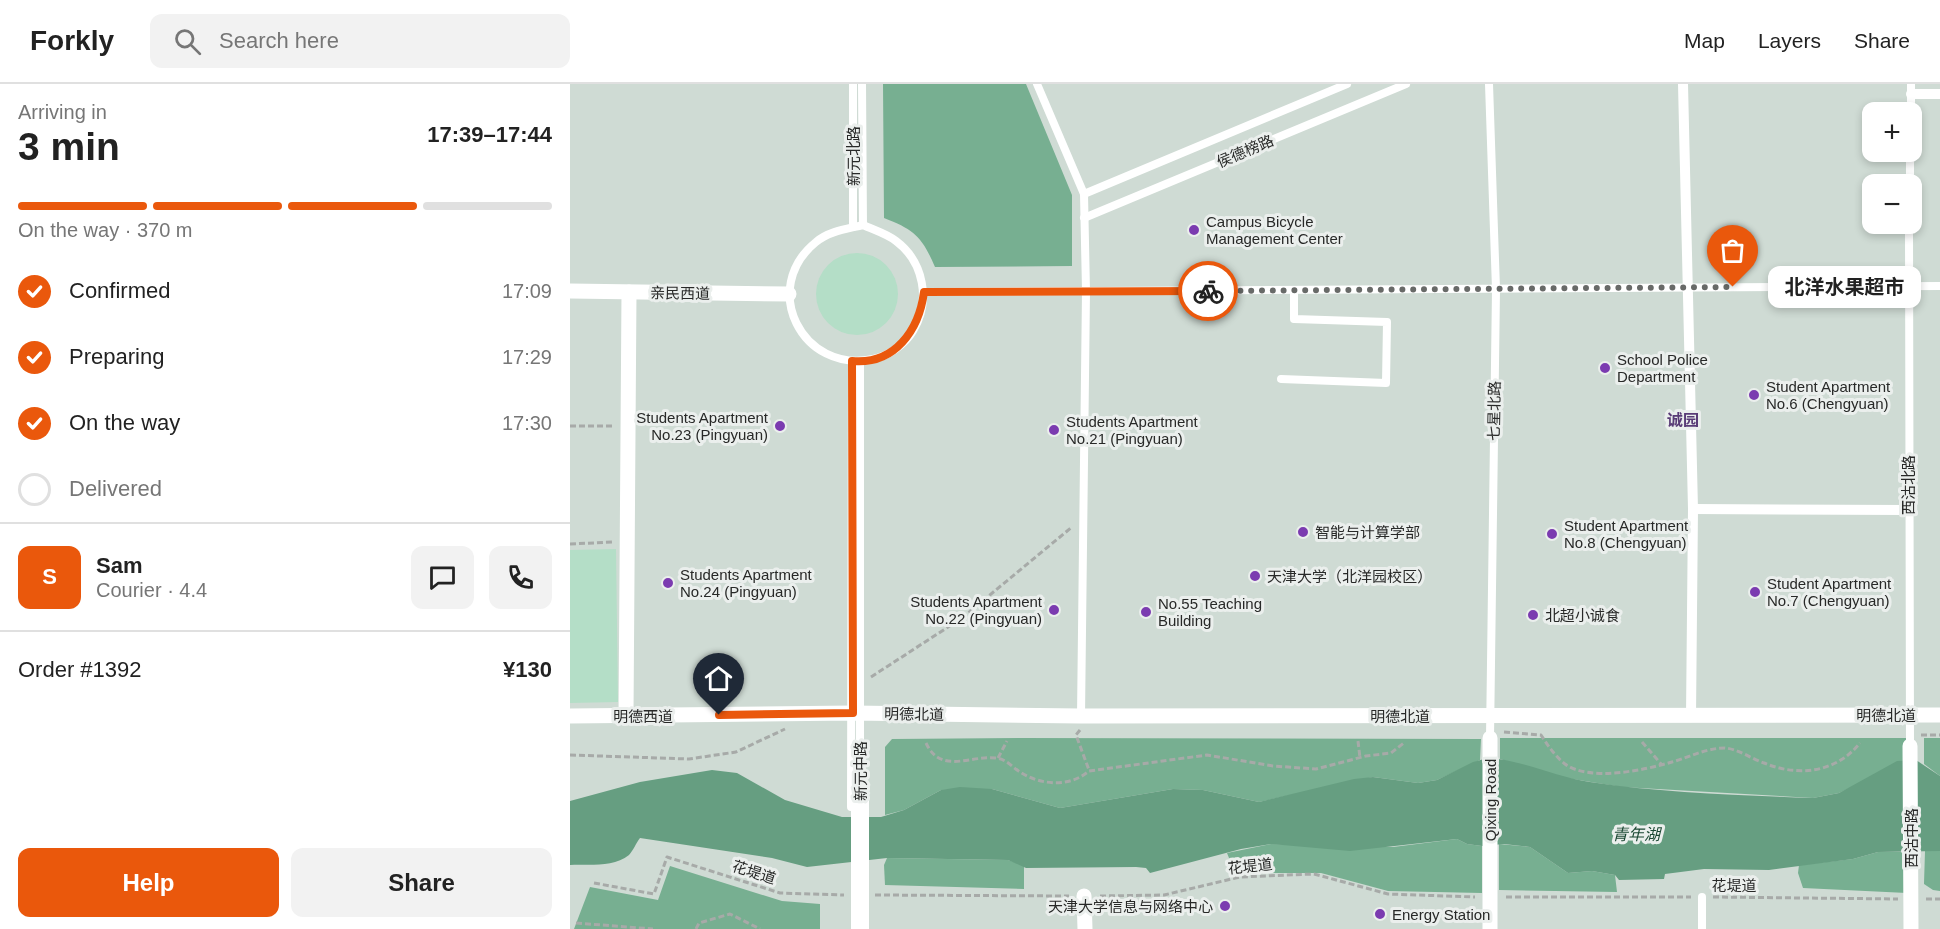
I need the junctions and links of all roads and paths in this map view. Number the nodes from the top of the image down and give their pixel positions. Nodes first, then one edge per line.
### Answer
1 (853, 84) edge
2 (862, 84) edge
3 (1037, 84) edge
4 (1347, 84) edge
5 (1406, 84) edge
6 (1489, 84) edge
7 (1683, 84) edge
8 (1911, 89) edge
9 (1940, 94) edge
10 (1084, 194) junction
11 (1084, 218) junction
12 (863, 225) junction
13 (853, 227) junction
14 (1909, 234) edge
15 (1908, 286) junction
16 (1940, 286) edge
17 (1690, 288) junction
18 (1496, 289) junction
19 (1294, 290) junction
20 (570, 291) edge
21 (1086, 291) junction
22 (629, 292) junction
23 (924, 292) junction
24 (789, 294) junction
25 (856, 361) junction
26 (1281, 379) dead end
27 (570, 426) edge
28 (628, 426) junction
29 (1693, 509) junction
30 (1908, 510) junction
31 (1083, 518) junction
32 (627, 542) junction
33 (570, 544) edge
34 (860, 685) junction
35 (856, 713) junction
36 (813, 714) junction
37 (1910, 715) junction
38 (1940, 715) edge
39 (570, 716) edge
40 (626, 716) junction
41 (1081, 716) junction
42 (1691, 716) junction
43 (1490, 728) junction
44 (1940, 735) edge
45 (1910, 740) junction
46 (1007, 741) dead end
47 (1358, 741) dead end
48 (1405, 742) dead end
49 (1642, 742) dead end
50 (926, 743) dead end
51 (1860, 743) dead end
52 (570, 755) edge
53 (998, 758) junction
54 (1360, 758) junction
55 (1662, 765) junction
56 (1089, 771) junction
57 (856, 809) junction
58 (594, 883) dead end
59 (857, 890) junction
60 (1084, 896) junction
61 (1491, 897) junction
62 (1702, 897) junction
63 (1911, 899) junction
64 (1940, 899) edge
65 (576, 923) dead end
66 (653, 929) edge
67 (696, 929) edge
68 (760, 929) edge
69 (851, 929) edge
70 (860, 929) edge
71 (1085, 929) edge
72 (1490, 929) edge
73 (1702, 929) edge
74 (1911, 929) edge

1 - 13 lane, 新元北路
2 - 12 lane, 新元北路
3 - 10 lane
4 - 10 lane, 侯德榜路
5 - 11 lane, 侯德榜路
6 - 18 lane, 七星北路
7 - 17 street
8 - 9 street
10 - 11 lane
11 - 21 lane
12 - 13 lane
12 - 23 lane
13 - 24 lane
14 - 15 lane, 西沽北路
15 - 16 lane
15 - 17 lane
15 - 30 lane, 西沽北路
17 - 18 lane
17 - 29 street
18 - 19 lane
18 - 43 lane, 七星北路
19 - 21 lane
19 - 26 lane
20 - 22 street, 亲民西道
21 - 23 lane
21 - 31 lane
22 - 24 street, 亲民西道
22 - 28 street
23 - 25 lane
24 - 25 lane
25 - 34 lane, 新元中路
25 - 35 lane, 新元中路
27 - 28 path
28 - 32 street
29 - 30 street
29 - 42 street
30 - 37 lane, 西沽北路
31 - 34 path
31 - 41 lane
32 - 33 path
32 - 40 street
34 - 35 lane, 新元中路
35 - 36 street, 明德西道
35 - 41 street, 明德北道
35 - 57 lane, 新元中路
35 - 57 lane, 新元中路
36 - 40 street, 明德西道
36 - 52 path
37 - 38 street, 明德北道
37 - 42 street, 明德北道
37 - 45 lane, 西沽北路
39 - 40 street, 明德西道
41 - 43 street, 明德北道
41 - 56 path
42 - 43 street, 明德北道
43 - 55 path
43 - 61 street, Qixing Road
44 - 45 path
45 - 63 street, 西沽中路
46 - 53 path
47 - 54 path
48 - 54 path
49 - 55 path
50 - 53 path
51 - 55 path
53 - 56 path
54 - 56 path
57 - 59 street, 新元中路
57 - 59 street, 新元中路
58 - 59 path, 花堤道
59 - 60 path, 花堤道
59 - 69 street, 新元中路
59 - 70 street, 新元中路
60 - 61 path, 花堤道
60 - 71 street
61 - 62 path, 花堤道
61 - 72 street, Qixing Road
62 - 63 path, 花堤道
62 - 73 lane
63 - 64 path, 花堤道
63 - 74 street, 西沽中路
65 - 66 path
67 - 68 path

